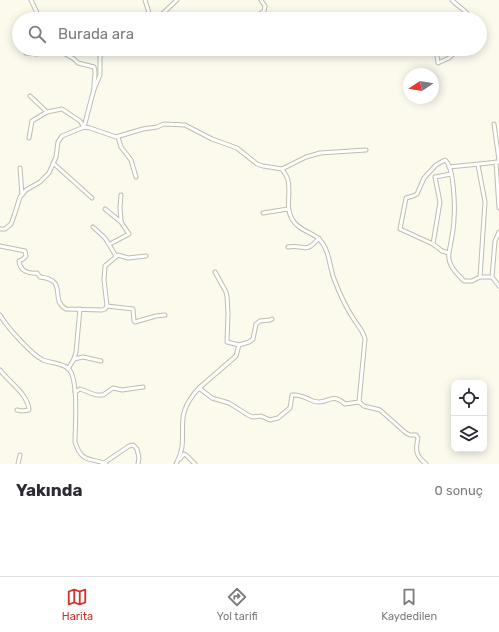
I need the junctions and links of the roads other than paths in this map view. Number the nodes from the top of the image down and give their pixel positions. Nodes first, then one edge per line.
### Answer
1 (31, 0) edge
2 (145, 0) edge
3 (177, 0) edge
4 (261, 0) edge
5 (452, 0) edge
6 (37, 12) edge
7 (149, 12) edge
8 (164, 12) edge
9 (262, 12) edge
10 (467, 12) edge
11 (69, 56) edge
12 (100, 56) edge
13 (437, 56) edge
14 (451, 56) edge
15 (94, 89) junction
16 (30, 96) dead end
17 (47, 112) junction
18 (494, 124) dead end
19 (84, 127) junction
20 (118, 136) junction
21 (29, 138) dead end
22 (366, 150) dead end
23 (498, 161) edge
24 (53, 163) junction
25 (478, 165) junction
26 (20, 168) dead end
27 (449, 168) junction
28 (282, 169) junction
29 (451, 174) junction
30 (136, 177) dead end
31 (22, 195) junction
32 (121, 196) dead end
33 (92, 198) dead end
34 (499, 208) edge
35 (105, 209) dead end
36 (288, 209) junction
37 (263, 213) dead end
38 (121, 222) junction
39 (93, 226) dead end
40 (0, 229) edge
41 (499, 232) edge
42 (319, 238) junction
43 (110, 244) junction
44 (433, 244) junction
45 (0, 246) edge
46 (288, 247) dead end
47 (449, 253) junction
48 (116, 256) junction
49 (146, 256) dead end
50 (216, 272) dead end
51 (480, 277) junction
52 (492, 277) junction
53 (499, 286) edge
54 (107, 306) junction
55 (80, 309) junction
56 (0, 315) edge
57 (165, 315) dead end
58 (272, 318) dead end
59 (239, 345) junction
60 (74, 359) junction
61 (101, 361) dead end
62 (68, 368) junction
63 (0, 370) edge
64 (142, 387) dead end
65 (199, 388) junction
66 (75, 392) junction
67 (360, 402) junction
68 (17, 410) dead end
69 (20, 455) dead end
70 (105, 463) edge
71 (177, 463) edge
72 (18, 464) edge
73 (138, 464) edge
74 (195, 464) edge
75 (426, 464) edge

1 - 6 street
2 - 7 street
3 - 8 street
4 - 9 street
5 - 10 street
11 - 15 street
12 - 15 street
13 - 14 street
15 - 19 street
16 - 17 street
17 - 19 street
17 - 21 street
18 - 23 street
19 - 20 street
19 - 24 street
20 - 28 street
20 - 30 street
22 - 28 street
23 - 25 street
23 - 34 street
24 - 31 street
24 - 33 street
25 - 27 street
25 - 51 street
26 - 31 street
27 - 29 street
27 - 44 street
28 - 36 street
29 - 44 street
29 - 47 street
31 - 40 street
32 - 38 street
35 - 38 street
36 - 37 street
36 - 42 street
38 - 43 street
39 - 43 street
41 - 52 street
42 - 46 street
42 - 67 street
43 - 48 street
44 - 47 street
45 - 55 street
47 - 51 street
48 - 49 street
48 - 54 street
50 - 59 street
51 - 52 street
52 - 53 street
54 - 55 street
54 - 57 street
55 - 60 street
56 - 62 street
58 - 59 street
59 - 65 street
60 - 61 street
60 - 62 street
62 - 66 street
63 - 68 street
64 - 66 street
65 - 67 street
65 - 71 street
66 - 70 street
67 - 75 street
69 - 72 street
70 - 73 street
71 - 74 street

